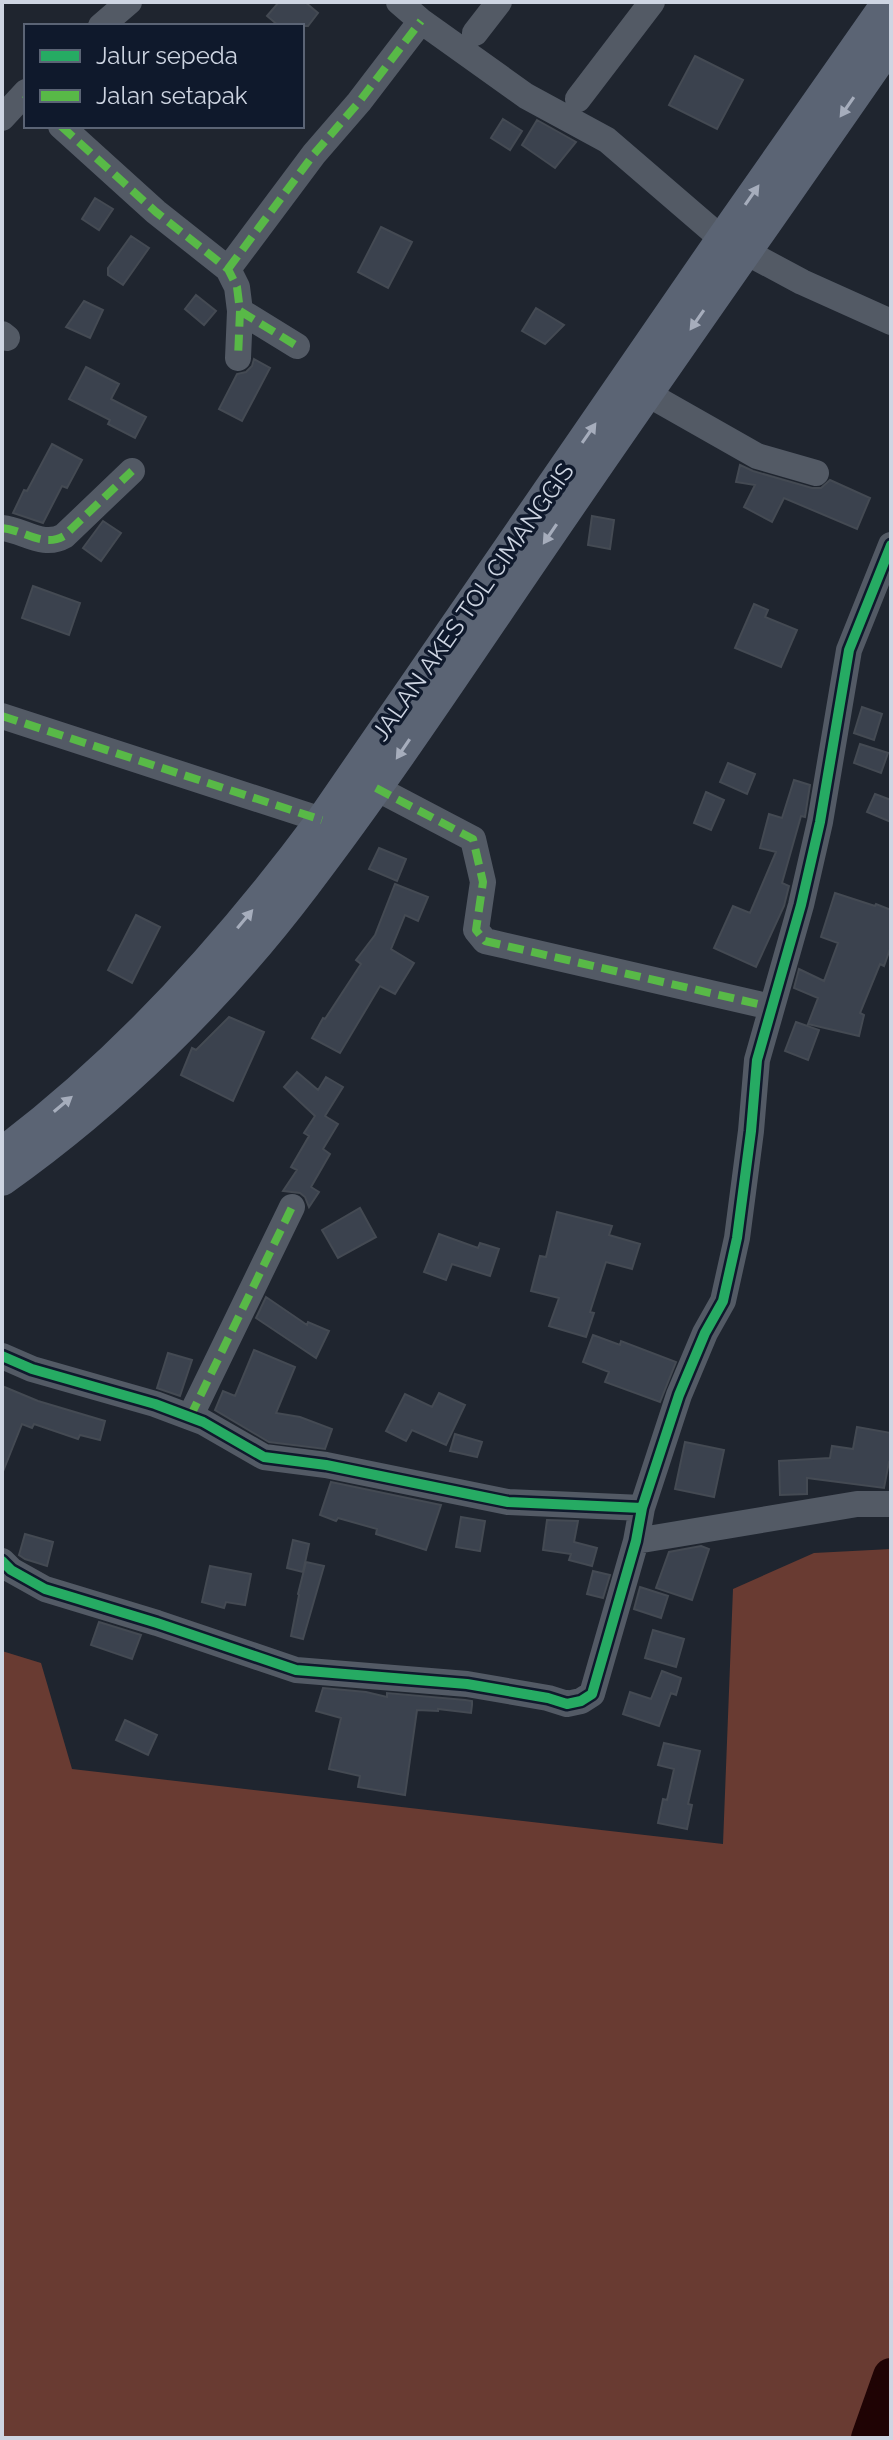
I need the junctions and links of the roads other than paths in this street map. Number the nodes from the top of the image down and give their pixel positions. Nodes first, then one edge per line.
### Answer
1 (129, 2) edge
2 (399, 2) edge
3 (499, 2) edge
4 (652, 2) edge
5 (888, 2) edge
6 (421, 21) junction
7 (103, 24) edge
8 (475, 33) dead end
9 (891, 43) edge
10 (882, 78) edge
11 (24, 95) edge
12 (578, 99) dead end
13 (2, 118) edge
14 (63, 128) edge
15 (734, 245) junction
16 (228, 269) junction
17 (240, 311) junction
18 (891, 322) edge
19 (297, 346) dead end
20 (238, 358) dead end
21 (646, 393) junction
22 (132, 471) dead end
23 (816, 473) dead end
24 (2, 528) edge
25 (891, 545) edge
26 (2, 716) edge
27 (376, 788) junction
28 (322, 820) junction
29 (292, 882) junction
30 (771, 1007) junction
31 (2, 1153) edge
32 (2, 1180) edge
33 (292, 1207) dead end
34 (2, 1356) edge
35 (190, 1417) junction
36 (891, 1504) edge
37 (642, 1508) junction
38 (636, 1541) junction
39 (2, 1561) edge

1 - 7 street
2 - 6 street
3 - 8 street
4 - 12 street
15 -> 5 main road, JALAN AKES TOL CIMANGGIS
6 - 15 street
6 - 16 street
9 - 10 main road, JALAN AKES TOL CIMANGGIS
10 -> 15 main road, JALAN AKES TOL CIMANGGIS
11 - 13 street
14 - 16 street
15 - 18 street
15 -> 21 main road, JALAN AKES TOL CIMANGGIS
28 -> 15 main road, JALAN AKES TOL CIMANGGIS
16 - 17 street
17 - 19 street
17 - 20 street
21 - 23 street
21 -> 27 main road, JALAN AKES TOL CIMANGGIS
22 - 24 street
25 - 30 street
26 - 28 street
27 - 29 main road, JALAN AKES TOL CIMANGGIS
27 - 30 street
28 - 29 main road, JALAN AKES TOL CIMANGGIS
31 -> 29 main road, JALAN AKES TOL CIMANGGIS
29 - 32 main road, JALAN AKES TOL CIMANGGIS
30 - 37 street
33 - 35 street
34 - 35 street
35 - 37 street
36 - 38 street
37 - 38 street
38 - 39 street

